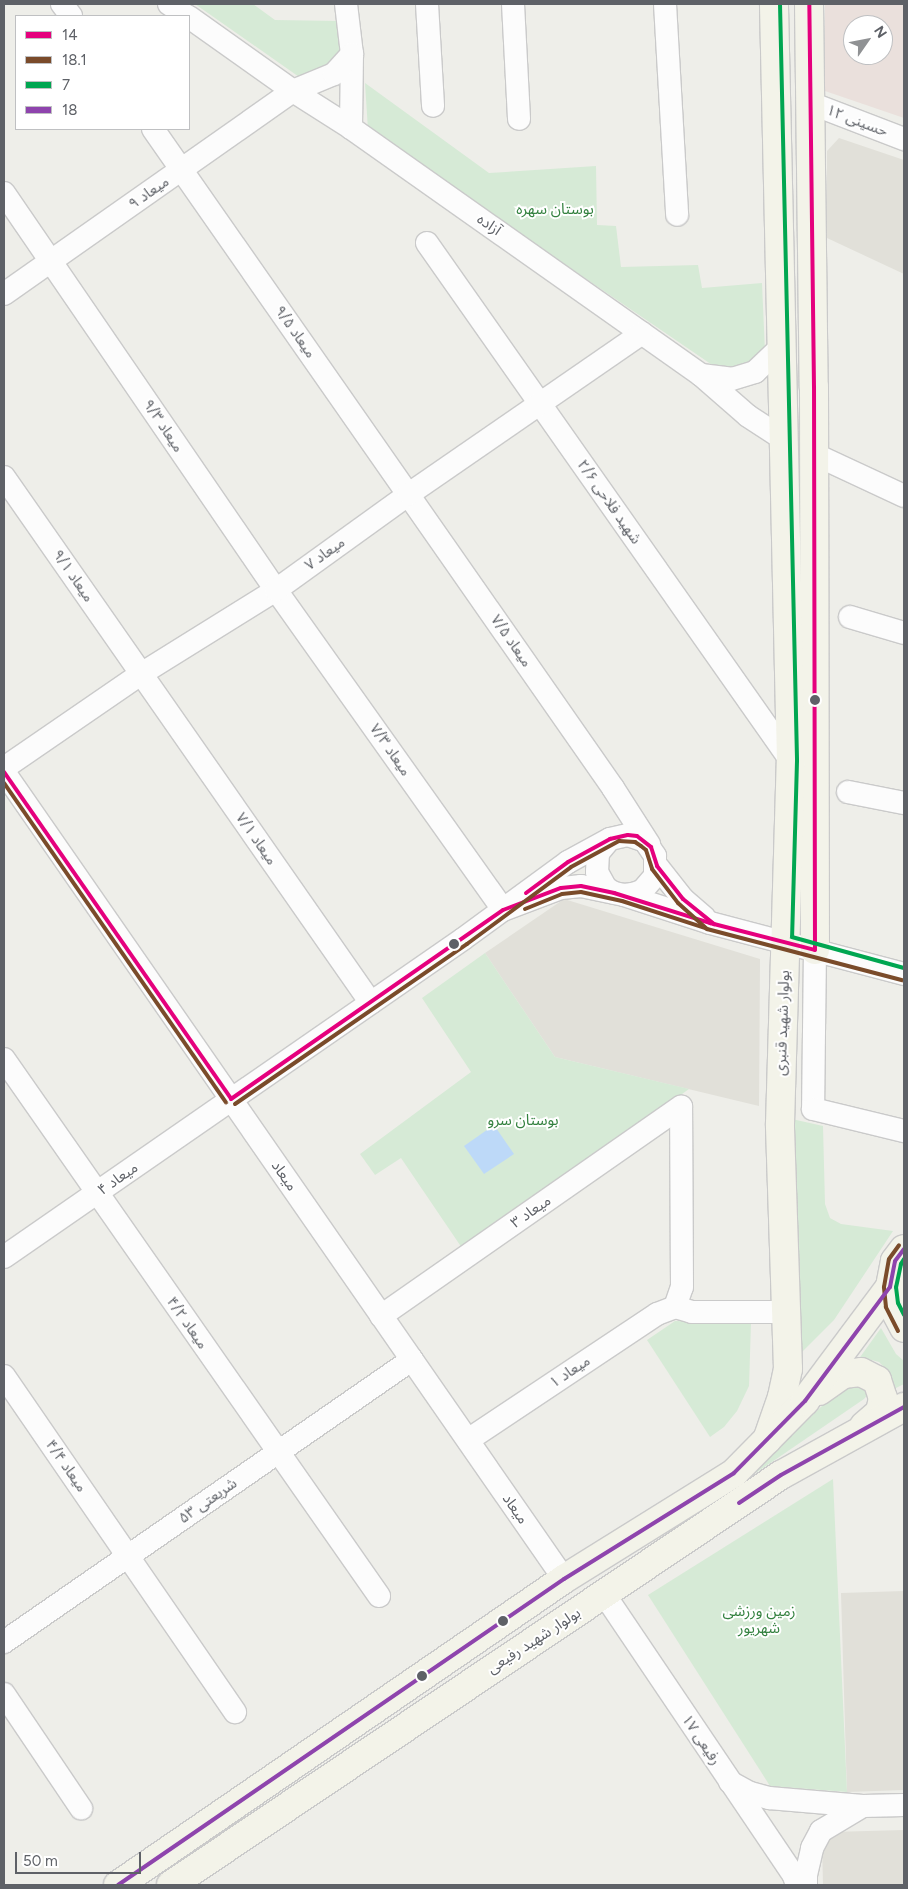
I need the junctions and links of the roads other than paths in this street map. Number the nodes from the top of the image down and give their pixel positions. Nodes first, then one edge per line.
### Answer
1 (62, 4) edge
2 (169, 4) edge
3 (346, 4) edge
4 (427, 4) edge
5 (512, 4) edge
6 (665, 4) edge
7 (774, 4) edge
8 (809, 4) edge
9 (70, 15) edge
10 (185, 15) edge
11 (190, 18) edge
12 (352, 54) junction
13 (293, 91) junction
14 (810, 103) junction
15 (433, 106) dead end
16 (519, 119) dead end
17 (351, 128) junction
18 (154, 130) edge
19 (904, 139) edge
20 (182, 169) junction
21 (4, 193) edge
22 (677, 215) dead end
23 (427, 243) dead end
24 (51, 262) junction
25 (4, 294) edge
26 (642, 333) junction
27 (782, 346) junction
28 (701, 375) junction
29 (539, 403) junction
30 (785, 440) junction
31 (814, 454) junction
32 (4, 477) edge
33 (408, 494) junction
34 (904, 496) edge
35 (276, 590) junction
36 (850, 617) dead end
37 (904, 633) edge
38 (142, 674) junction
39 (791, 761) junction
40 (4, 768) edge
41 (4, 772) edge
42 (613, 788) junction
43 (848, 792) dead end
44 (904, 803) edge
45 (614, 837) junction
46 (654, 857) junction
47 (619, 894) junction
48 (504, 910) junction
49 (710, 923) junction
50 (786, 942) junction
51 (815, 950) junction
52 (904, 974) edge
53 (371, 1003) junction
54 (4, 1059) edge
55 (231, 1099) junction
56 (904, 1131) edge
57 (97, 1194) junction
58 (904, 1249) edge
59 (4, 1257) edge
60 (890, 1287) junction
61 (675, 1307) junction
62 (786, 1312) junction
63 (382, 1316) junction
64 (904, 1328) edge
65 (412, 1360) junction
66 (4, 1376) edge
67 (804, 1402) junction
68 (904, 1407) edge
69 (860, 1430) junction
70 (468, 1440) junction
71 (767, 1440) junction
72 (277, 1453) junction
73 (128, 1556) junction
74 (564, 1580) junction
75 (604, 1594) junction
76 (379, 1596) dead end
77 (4, 1642) edge
78 (4, 1694) edge
79 (235, 1712) dead end
80 (730, 1781) junction
81 (904, 1805) edge
82 (863, 1806) junction
83 (81, 1808) dead end
84 (118, 1885) edge
85 (171, 1885) edge
86 (797, 1885) edge
87 (806, 1885) edge

1 - 9 street
2 - 10 street, آزاده
3 - 12 street
4 - 15 street
5 - 16 street
6 - 22 street
7 - 27 main road, بولوار شهید قنبری
8 - 14 main road, بولوار شهید قنبری
11 - 13 street, آزاده
12 - 13 street, میعاد ۹
12 - 17 street
13 - 17 street, آزاده
13 - 20 street, میعاد ۹
14 - 19 street, حسینی ۱۲
14 - 31 main road, بولوار شهید قنبری
17 - 26 street, آزاده
18 - 20 street, میعاد ۹/۵
20 - 24 street, میعاد ۹
20 - 33 street, میعاد ۹/۵
21 - 24 street, میعاد ۹/۳
23 - 29 street, شهید فلاحی ۲/۶
24 - 25 street, میعاد ۹
24 - 35 street, میعاد ۹/۳
26 - 28 street, آزاده
26 - 29 street, میعاد ۷
27 - 28 street
27 - 30 main road, بولوار شهید قنبری
28 - 30 street, آزاده
29 - 33 street, میعاد ۷
29 - 39 street, شهید فلاحی ۲/۶
30 - 39 main road, بولوار شهید قنبری
31 - 34 street
31 - 51 main road, بولوار شهید قنبری
32 - 38 street, میعاد ۹/۱
33 - 35 street, میعاد ۷
33 - 42 street, میعاد ۷/۵
35 - 38 street, میعاد ۷
35 - 48 street, میعاد ۷/۳
36 - 37 street
38 - 40 street, میعاد ۷
38 - 53 street, میعاد ۷/۱
39 - 50 main road, بولوار شهید قنبری
41 - 55 street, میعاد
42 - 45 street, میعاد ۷/۵
42 - 46 street, میعاد ۷/۵
43 - 44 street
45 - 46 street
45 - 47 street
45 - 48 street
46 - 47 street
46 - 49 street, میعاد ۷/۵
47 - 48 street
47 - 49 street
48 - 53 street, میعاد ۴
49 - 50 street
50 - 51 street
50 - 62 main road, بولوار شهید قنبری
51 - 52 street
51 - 56 street, بولوار شهید قنبری
53 - 55 street, میعاد ۴
54 - 57 street, میعاد ۴/۲
55 - 57 street, میعاد ۴
55 - 63 street, میعاد
57 - 59 street, میعاد ۴
57 - 72 street, میعاد ۴/۲
58 - 60 main road
60 - 64 main road
60 - 67 main road
61 - 62 street
61 - 63 street, میعاد ۳
61 - 70 street, میعاد ۱
62 - 71 main road, بولوار شهید قنبری
63 - 65 street, میعاد
65 - 70 street, میعاد
65 - 72 street, شریعتی ۵۳
66 - 73 street, میعاد ۴/۴
67 - 69 main road
67 - 71 main road
68 - 69 main road, بولوار شهید رفیعی
69 - 75 main road, بولوار شهید رفیعی
70 - 74 street, میعاد
71 - 74 main road
72 - 73 street, شریعتی ۵۳
72 - 76 street, میعاد ۴/۲
73 - 77 street, شریعتی ۵۳
73 - 79 street, میعاد ۴/۴
74 - 84 main road
75 - 80 street, رفیعی ۱۷
75 - 85 main road, بولوار شهید رفیعی
78 - 83 street
80 - 82 street
80 - 86 street, رفیعی ۱۷
81 - 82 street
82 - 87 street

